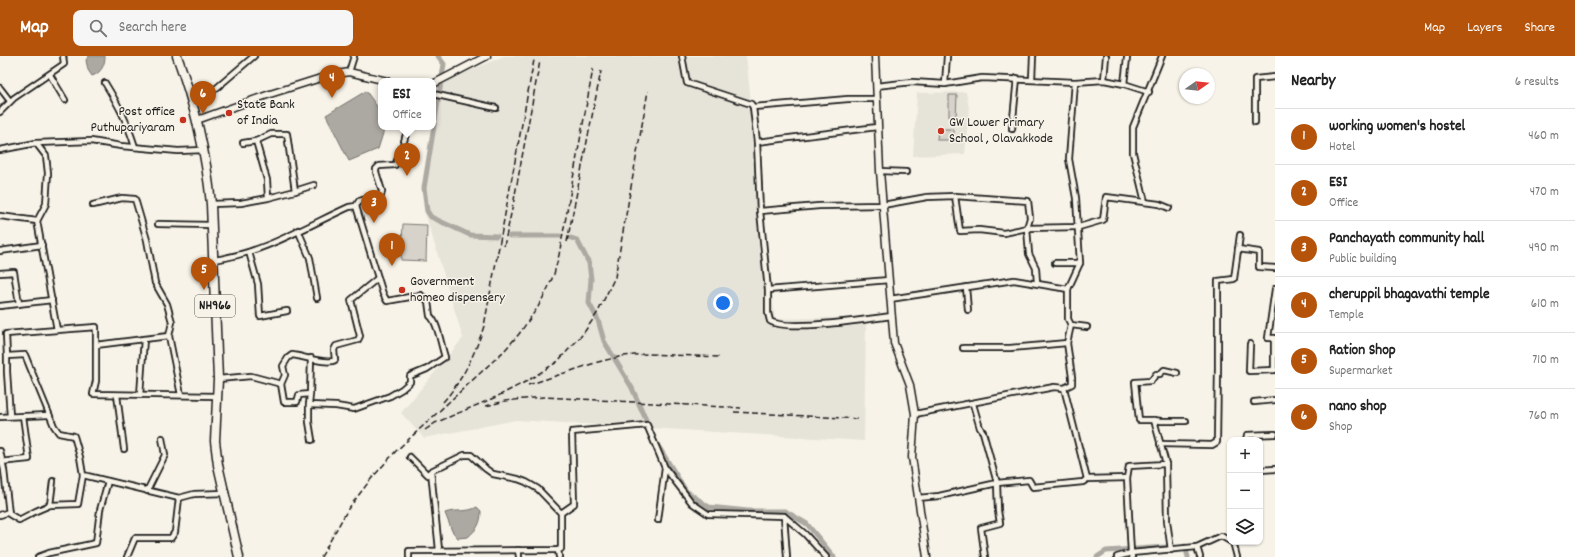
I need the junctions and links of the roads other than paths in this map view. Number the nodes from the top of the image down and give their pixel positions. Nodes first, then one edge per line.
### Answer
1 (63, 56) edge
2 (176, 56) edge
3 (254, 56) edge
4 (354, 56) edge
5 (487, 56) edge
6 (682, 56) edge
7 (875, 56) edge
8 (947, 56) edge
9 (1033, 56) edge
10 (1106, 56) edge
11 (1162, 56) edge
12 (1127, 58) dead end
13 (349, 72) junction
14 (50, 75) junction
15 (1275, 77) edge
16 (1018, 78) junction
17 (378, 79) edge
18 (1032, 79) junction
19 (1104, 80) junction
20 (436, 82) edge
21 (1075, 82) junction
22 (105, 83) dead end
23 (946, 84) junction
24 (1124, 84) junction
25 (876, 86) junction
26 (0, 88) edge
27 (1149, 92) junction
28 (436, 95) edge
29 (191, 98) junction
30 (876, 99) junction
31 (65, 100) dead end
32 (10, 101) junction
33 (753, 107) junction
34 (496, 108) dead end
35 (0, 112) edge
36 (197, 120) junction
37 (1255, 122) dead end
38 (877, 127) junction
39 (407, 130) edge
40 (1012, 130) dead end
41 (256, 140) junction
42 (757, 142) junction
43 (36, 143) junction
44 (243, 143) dead end
45 (135, 147) junction
46 (0, 150) edge
47 (204, 150) junction
48 (880, 171) junction
49 (906, 172) dead end
50 (314, 185) dead end
51 (295, 191) junction
52 (956, 196) junction
53 (268, 198) junction
54 (1144, 202) junction
55 (211, 204) junction
56 (93, 205) dead end
57 (883, 205) junction
58 (356, 206) junction
59 (1168, 208) dead end
60 (760, 211) junction
61 (0, 216) edge
62 (37, 221) junction
63 (158, 224) dead end
64 (211, 225) junction
65 (1079, 227) junction
66 (1027, 228) junction
67 (298, 230) junction
68 (1240, 235) dead end
69 (42, 245) junction
70 (1238, 249) junction
71 (0, 251) edge
72 (249, 252) junction
73 (213, 260) junction
74 (1054, 263) dead end
75 (1080, 263) junction
76 (1275, 268) edge
77 (0, 273) edge
78 (378, 278) junction
79 (889, 280) junction
80 (1037, 283) junction
81 (966, 287) junction
82 (1068, 289) junction
83 (1275, 289) edge
84 (768, 290) junction
85 (317, 298) dead end
86 (890, 299) junction
87 (52, 300) junction
88 (18, 304) junction
89 (0, 306) edge
90 (968, 310) dead end
91 (287, 311) dead end
92 (892, 316) junction
93 (1071, 325) junction
94 (1087, 327) dead end
95 (57, 330) junction
96 (0, 334) edge
97 (6, 334) junction
98 (169, 336) junction
99 (1274, 338) edge
100 (144, 339) junction
101 (1067, 343) junction
102 (1250, 344) dead end
103 (96, 345) junction
104 (963, 348) dead end
105 (7, 356) junction
106 (311, 358) junction
107 (1274, 370) edge
108 (1177, 373) dead end
109 (218, 379) junction
110 (282, 384) junction
111 (1064, 388) junction
112 (310, 394) junction
113 (117, 395) junction
114 (140, 395) junction
115 (181, 395) junction
116 (217, 396) junction
117 (1275, 400) edge
118 (1254, 402) dead end
119 (973, 404) junction
120 (309, 405) junction
121 (915, 414) junction
122 (49, 415) junction
123 (10, 416) junction
124 (23, 416) junction
125 (0, 417) edge
126 (1154, 420) junction
127 (1186, 421) dead end
128 (1275, 434) edge
129 (1246, 437) edge
130 (162, 438) dead end
131 (312, 440) dead end
132 (1160, 444) junction
133 (124, 449) dead end
134 (0, 451) edge
135 (410, 457) dead end
136 (1, 462) edge
137 (1166, 464) junction
138 (665, 468) junction
139 (1263, 470) edge
140 (1275, 470) edge
141 (430, 472) junction
142 (83, 475) junction
143 (1127, 478) junction
144 (1087, 479) junction
145 (108, 481) junction
146 (53, 482) dead end
147 (996, 483) junction
148 (147, 491) junction
149 (225, 493) junction
150 (179, 498) junction
151 (918, 498) junction
152 (50, 505) junction
153 (9, 512) junction
154 (561, 513) junction
155 (0, 515) edge
156 (784, 516) junction
157 (658, 520) dead end
158 (1227, 539) edge
159 (1234, 545) edge
160 (1196, 547) junction
161 (1173, 549) junction
162 (439, 550) junction
163 (518, 550) junction
164 (558, 550) junction
165 (1132, 555) edge
166 (38, 557) edge
167 (127, 557) edge
168 (239, 557) edge
169 (409, 557) edge
170 (519, 557) edge
171 (559, 557) edge
172 (787, 557) edge
173 (826, 557) edge
174 (927, 557) edge
175 (985, 557) edge
176 (1117, 557) edge
177 (1200, 557) edge
178 (1237, 557) edge

1 - 14 street
2 - 29 highway, NH966
3 - 29 street
4 - 13 street
5 - 20 street
6 - 33 street
7 - 25 street
8 - 23 street
9 - 18 street
10 - 19 street
11 - 27 street
12 - 24 street
13 - 17 street
13 - 36 street
14 - 31 street
14 - 32 street
15 - 37 street
16 - 18 street
16 - 23 street
16 - 40 street
18 - 21 street
19 - 21 street
19 - 24 street
21 - 65 street
22 - 45 street
23 - 25 street
24 - 27 street
25 - 30 street
26 - 32 street
27 - 54 street
28 - 34 street
29 - 36 highway, NH966
30 - 33 street
30 - 38 street
32 - 35 street
33 - 42 street
36 - 47 highway, NH966
38 - 42 street
38 - 48 street
39 - 58 street
41 - 44 street
41 - 51 street
41 - 53 street
42 - 60 street
43 - 45 street
43 - 46 street
43 - 62 street
45 - 47 street
47 - 55 highway, NH966
48 - 49 street
48 - 57 street
50 - 51 street
51 - 53 street
52 - 57 street
52 - 66 street
52 - 66 street
53 - 55 street
54 - 59 street
54 - 65 street
55 - 64 highway, NH966
56 - 98 street
57 - 60 street
57 - 79 street
58 - 67 street
58 - 78 street
60 - 84 street
61 - 62 street
62 - 69 street
63 - 64 street
64 - 73 highway, NH966
65 - 66 street
65 - 75 street
66 - 80 street
67 - 72 street
67 - 85 street
68 - 70 street
69 - 71 street
69 - 87 street
70 - 76 street
70 - 132 street
72 - 73 street
72 - 91 street
73 - 109 highway, NH966
74 - 75 street
75 - 82 street
77 - 88 street
78 - 106 street
78 - 120 street
79 - 84 street
79 - 86 street
80 - 81 street
80 - 82 street
81 - 86 street
81 - 90 street
82 - 93 street
83 - 99 street
84 - 92 street
86 - 92 street
87 - 88 street
87 - 95 street
88 - 89 street
92 - 121 street
93 - 94 street
93 - 101 street
95 - 97 street
95 - 103 street
96 - 97 street
97 - 105 street
98 - 100 street
98 - 115 street
99 - 107 street
100 - 103 street
100 - 114 street
101 - 104 street
101 - 111 street
102 - 107 street
103 - 113 street
105 - 122 street
105 - 123 street
106 - 110 street
106 - 112 street
108 - 126 street
109 - 110 street
109 - 116 highway, NH966
110 - 112 street
111 - 119 street
111 - 144 street
112 - 120 street
113 - 114 street
113 - 133 street
114 - 115 street
115 - 116 street
116 - 149 highway, NH966
117 - 118 street
119 - 121 street
119 - 147 street
120 - 131 street
121 - 151 street
122 - 124 street
122 - 142 street
123 - 124 street
123 - 125 street
124 - 136 street
126 - 127 street
126 - 132 street
128 - 129 street
130 - 148 street
132 - 137 street
134 - 136 street
135 - 141 street
136 - 153 street
137 - 143 street
137 - 161 street
138 - 154 street
138 - 156 street
138 - 157 street
139 - 140 street
141 - 154 street
141 - 162 street
142 - 145 street
142 - 152 street
143 - 144 street
143 - 165 street
144 - 147 street
145 - 148 street
145 - 166 street
146 - 152 street
147 - 151 street
147 - 175 street
148 - 150 street
149 - 150 street
149 - 168 highway, NH966
150 - 167 street
151 - 174 street
152 - 153 street
153 - 155 street
154 - 164 street
156 - 172 street
156 - 173 street
158 - 160 street
159 - 178 street
160 - 161 street
160 - 177 street
161 - 165 street
162 - 163 street
162 - 169 street
163 - 164 street
163 - 170 street
164 - 171 street
165 - 176 street

